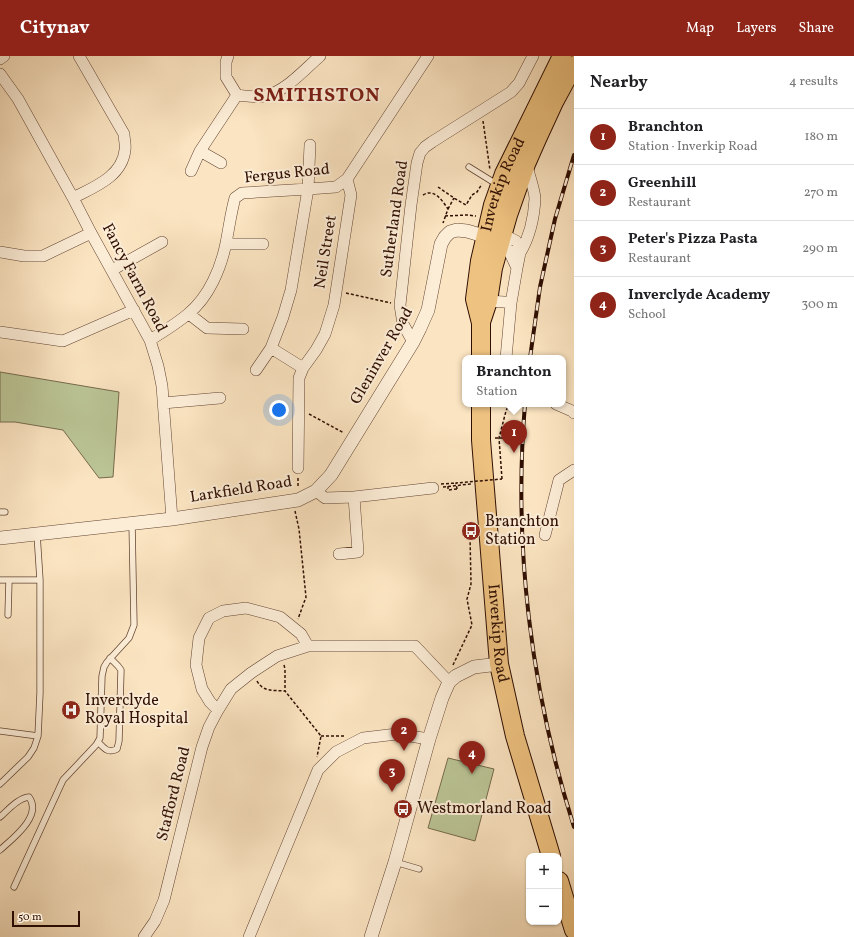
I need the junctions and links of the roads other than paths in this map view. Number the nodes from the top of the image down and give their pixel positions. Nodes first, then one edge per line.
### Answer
1 (4, 56) edge
2 (79, 56) edge
3 (228, 56) edge
4 (320, 56) edge
5 (428, 56) edge
6 (533, 56) edge
7 (562, 56) edge
8 (0, 59) edge
9 (574, 65) edge
10 (0, 74) edge
11 (237, 94) junction
12 (310, 145) dead end
13 (200, 150) junction
14 (221, 163) dead end
15 (526, 164) junction
16 (469, 167) dead end
17 (191, 171) dead end
18 (347, 179) junction
19 (491, 184) junction
20 (308, 189) junction
21 (73, 198) junction
22 (91, 233) junction
23 (493, 238) junction
24 (162, 242) dead end
25 (226, 244) junction
26 (263, 244) dead end
27 (0, 252) edge
28 (520, 253) junction
29 (517, 268) junction
30 (112, 270) junction
31 (488, 301) junction
32 (511, 303) junction
33 (134, 310) junction
34 (189, 314) junction
35 (481, 322) junction
36 (243, 329) dead end
37 (0, 332) edge
38 (150, 340) junction
39 (413, 342) junction
40 (271, 348) junction
41 (481, 355) edge
42 (506, 355) edge
43 (303, 368) junction
44 (256, 370) dead end
45 (220, 398) dead end
46 (163, 403) junction
47 (481, 407) edge
48 (563, 407) edge
49 (573, 411) edge
50 (298, 468) road end
51 (574, 470) edge
52 (436, 486) road end
53 (316, 491) junction
54 (354, 497) junction
55 (172, 519) junction
56 (132, 523) junction
57 (37, 533) junction
58 (545, 535) dead end
59 (0, 538) edge
60 (339, 554) dead end
61 (0, 580) edge
62 (9, 580) junction
63 (40, 580) junction
64 (8, 615) dead end
65 (308, 646) junction
66 (110, 658) junction
67 (499, 664) junction
68 (452, 679) junction
69 (218, 710) junction
70 (0, 731) edge
71 (38, 736) junction
72 (429, 739) junction
73 (98, 742) junction
74 (0, 784) edge
75 (0, 818) edge
76 (0, 850) edge
77 (551, 853) edge
78 (395, 862) junction
79 (419, 869) dead end
80 (14, 887) dead end
81 (561, 889) edge
82 (574, 930) edge
83 (144, 937) edge
84 (249, 937) edge
85 (371, 937) edge

1 - 8 street
2 - 21 street
3 - 11 street
4 - 11 street
5 - 18 street
6 - 39 street, Sutherland Road
7 - 19 highway, Inverkip Road
9 - 15 highway, Inverkip Road
10 - 21 street, Fancy Farm Road
11 - 13 street
12 - 20 street
13 - 14 street
13 - 17 street
15 - 23 highway, Inverkip Road
15 - 28 street
16 - 19 lane
18 - 20 street, Fergus Road
18 - 43 street, Neil Street
19 - 23 highway, Inverkip Road
20 - 25 street, Fergus Road
20 - 40 street
21 - 22 street, Fancy Farm Road
22 - 27 street
22 - 30 street, Fancy Farm Road
23 - 28 street
23 - 29 street
23 - 31 highway, Inverkip Road
23 - 35 highway, Inverkip Road
23 - 39 street, Gleninver Road
24 - 30 street
25 - 26 street
25 - 34 street, Fergus Road
28 - 29 street
29 - 32 street
30 - 33 street, Fancy Farm Road
31 - 32 street
31 - 35 highway, Inverkip Road
32 - 42 street
33 - 37 street
33 - 38 street, Fancy Farm Road
34 - 36 street
34 - 38 street, Fergus Road
35 - 41 highway, Inverkip Road
38 - 46 street, Fancy Farm Road
39 - 53 street, Gleninver Road
40 - 43 street
40 - 44 street
43 - 50 street, Neil Street
45 - 46 street
46 - 55 street, Fancy Farm Road
47 - 67 highway, Inverkip Road
48 - 49 street
51 - 58 street
52 - 54 street, Larkfield Road
53 - 54 street, Larkfield Road
53 - 55 street, Larkfield Road
54 - 60 street
55 - 56 street, Larkfield Road
56 - 57 street, Larkfield Road
56 - 66 lane
57 - 59 street, Larkfield Road
57 - 63 lane
61 - 62 lane
62 - 63 lane
62 - 64 lane
63 - 71 lane
65 - 68 street, Stafford Road
65 - 69 street, Stafford Road
65 - 69 street
66 - 73 lane
66 - 73 lane
67 - 68 street
67 - 77 highway, Inverkip Road
68 - 72 street
69 - 83 street, Stafford Road
70 - 71 lane
71 - 74 lane
72 - 78 street
72 - 84 street
73 - 80 lane
75 - 76 lane
78 - 79 lane
78 - 85 street
81 - 82 highway

